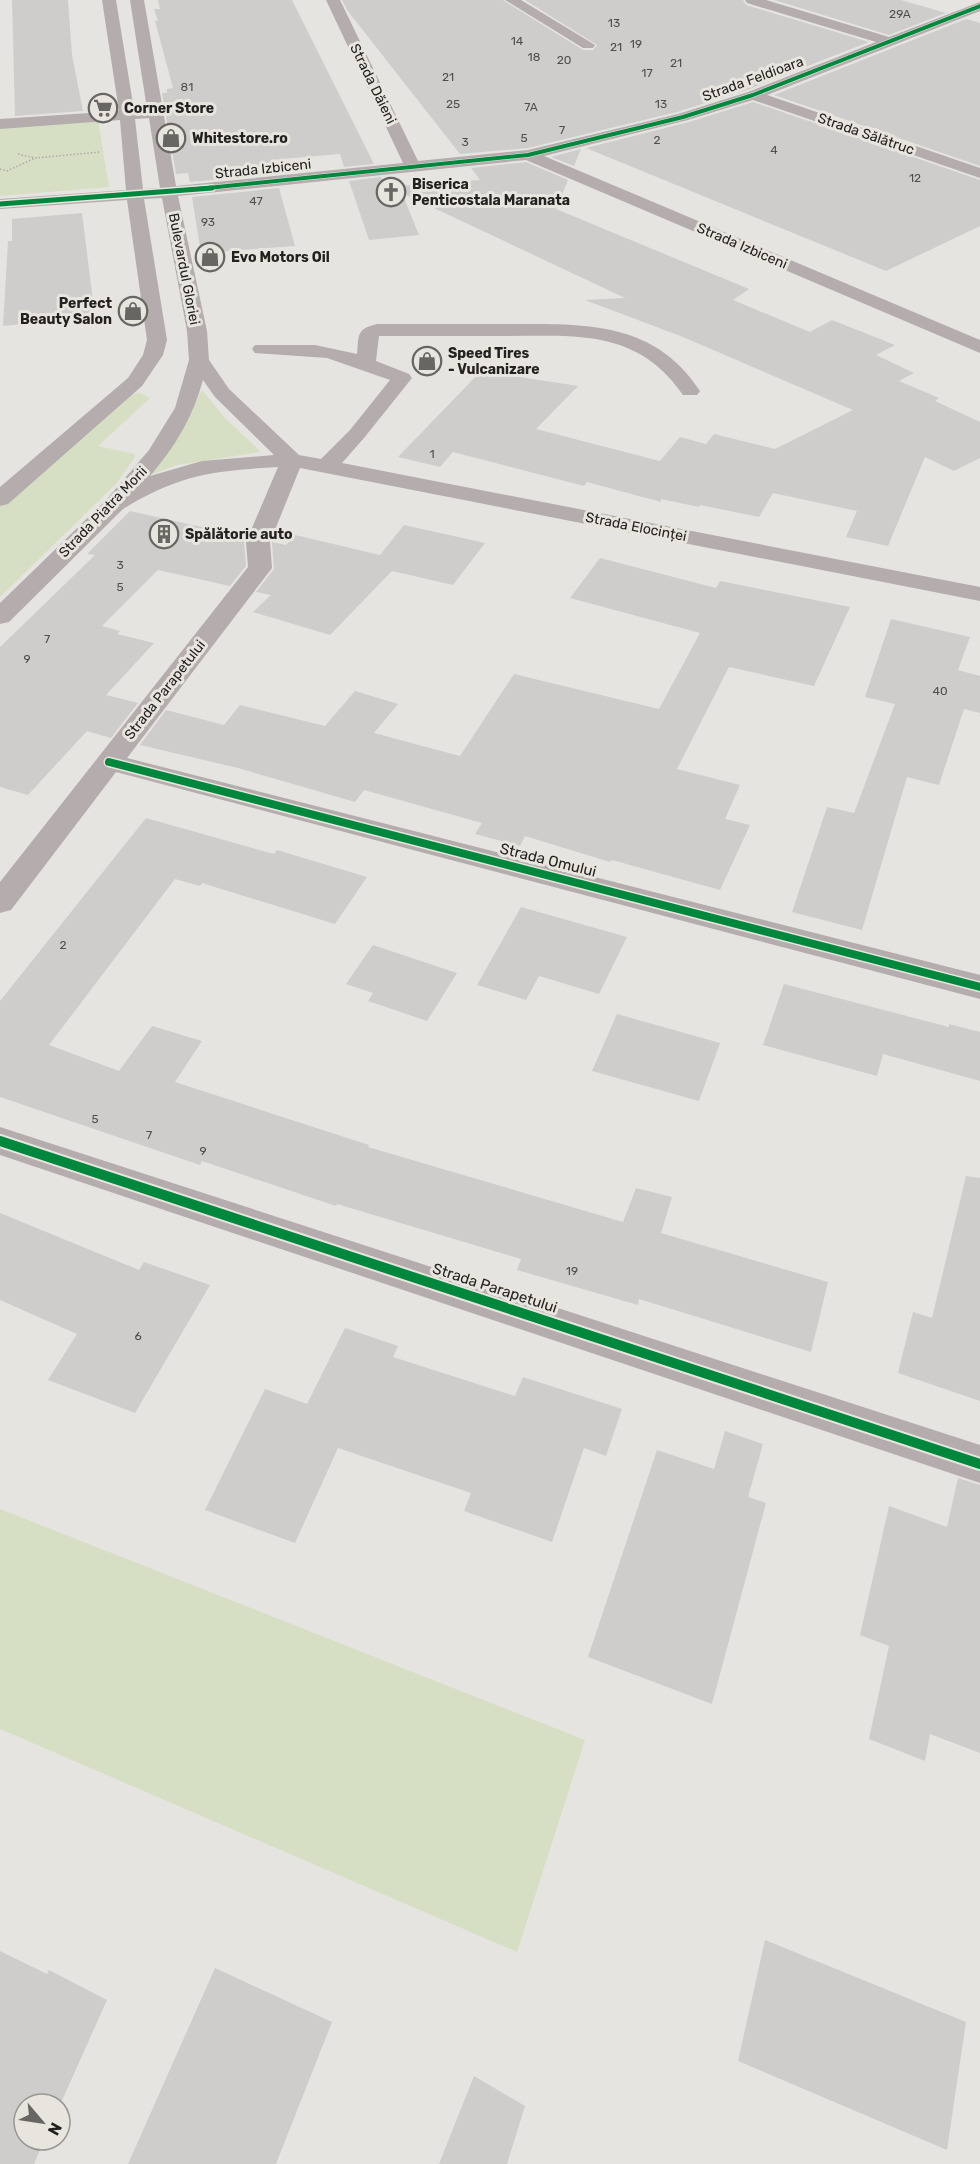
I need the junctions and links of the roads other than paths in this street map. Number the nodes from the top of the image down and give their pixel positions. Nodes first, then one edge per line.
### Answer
1 (109, 0) edge
2 (137, 0) edge
3 (333, 0) edge
4 (512, 0) edge
5 (752, 0) edge
6 (980, 6) edge
7 (888, 41) junction
8 (588, 45) dead end
9 (753, 95) junction
10 (154, 112) junction
11 (128, 114) junction
12 (0, 124) edge
13 (528, 155) junction
14 (413, 168) junction
15 (980, 173) edge
16 (168, 192) junction
17 (135, 195) junction
18 (0, 204) edge
19 (980, 348) edge
20 (261, 349) dead end
21 (176, 358) junction
22 (366, 364) junction
23 (690, 391) dead end
24 (292, 460) junction
25 (326, 467) junction
26 (0, 499) edge
27 (115, 504) junction
28 (980, 594) edge
29 (0, 616) edge
30 (109, 762) junction
31 (0, 903) edge
32 (980, 987) edge
33 (0, 1141) edge
34 (980, 1464) edge

1 - 11 street
2 - 10 street, Bulevardul Gloriei
3 - 14 street, Strada Dăieni
4 - 8 street
5 - 7 street
6 - 7 street, Strada Feldioara
7 - 9 street, Strada Feldioara
9 - 13 street, Strada Feldioara
9 - 15 street, Strada Sălătruc
10 - 11 street
10 - 16 street, Bulevardul Gloriei
11 - 12 street
11 - 17 street
13 - 14 street, Strada Izbiceni
13 - 19 street, Strada Izbiceni
14 - 16 street, Strada Izbiceni
16 - 17 street, Strada Izbiceni
16 - 21 street, Bulevardul Gloriei
17 - 18 street, Strada Izbiceni
17 - 21 street
20 - 22 street
21 - 24 street
21 - 26 street
21 - 27 street, Strada Piatra Morii
22 - 23 street
22 - 25 street
24 - 25 street, Strada Elocinței
24 - 27 street, Strada Elocinței
24 - 30 street, Strada Parapetului
25 - 28 street, Strada Elocinței
27 - 29 street, Strada Piatra Morii
30 - 31 street, Strada Parapetului
30 - 32 street, Strada Omului
33 - 34 street, Strada Parapetului

